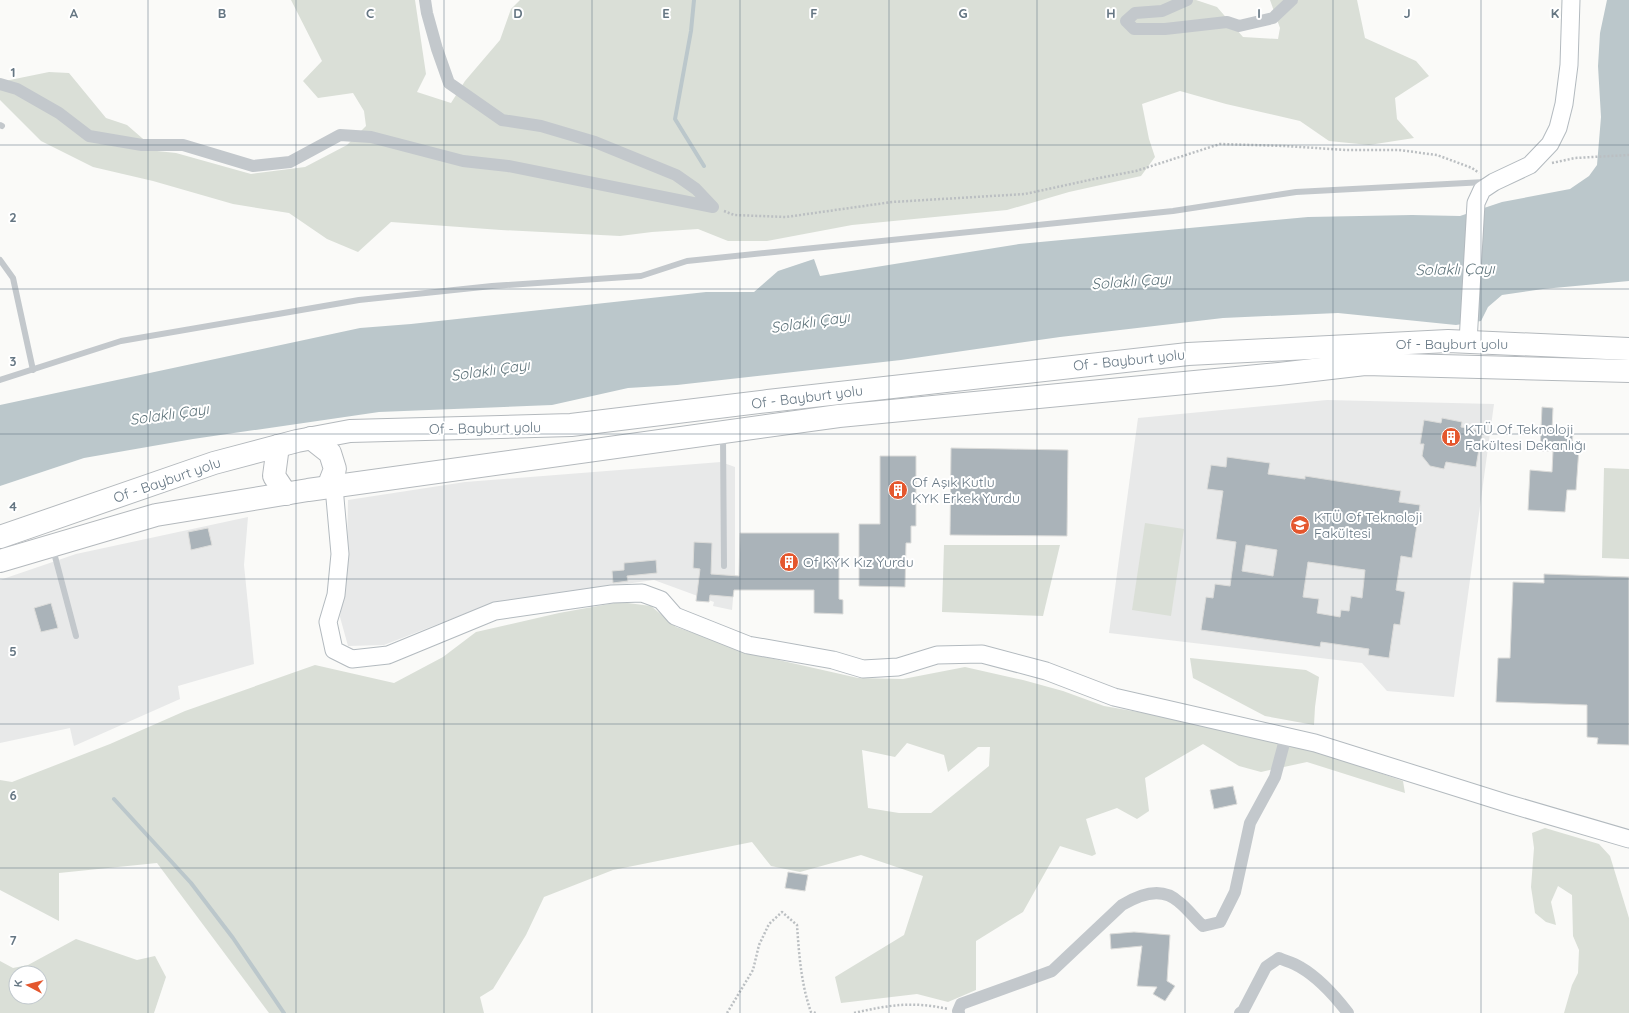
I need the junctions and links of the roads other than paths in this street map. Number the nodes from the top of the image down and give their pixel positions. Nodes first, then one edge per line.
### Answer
1 (425, 0) edge
2 (1187, 0) edge
3 (1292, 0) edge
4 (1571, 0) edge
5 (0, 84) edge
6 (1494, 182) junction
7 (0, 260) edge
8 (1468, 336) junction
9 (1629, 349) edge
10 (33, 370) junction
11 (1629, 371) edge
12 (0, 380) edge
13 (723, 432) junction
14 (311, 438) junction
15 (278, 446) junction
16 (331, 487) junction
17 (286, 494) junction
18 (0, 537) edge
19 (52, 546) junction
20 (0, 561) edge
21 (724, 566) dead end
22 (76, 636) dead end
23 (1286, 736) junction
24 (1629, 839) edge
25 (958, 1012) edge
26 (1240, 1013) edge
27 (1348, 1013) edge

1 - 5 street
2 - 3 street
4 - 6 street
6 - 8 street
6 - 10 lane
7 - 10 lane
8 - 9 highway, Of - Bayburt yolu
8 - 14 highway, Of - Bayburt yolu
10 - 12 lane
11 - 13 highway, Of - Bayburt yolu
13 - 16 highway, Of - Bayburt yolu
13 - 21 lane
14 - 15 highway, Of - Bayburt yolu
14 - 16 highway
15 - 17 highway
15 - 18 highway, Of - Bayburt yolu
16 - 17 highway, Of - Bayburt yolu
16 - 23 street
17 - 19 highway, Of - Bayburt yolu
19 - 20 highway, Of - Bayburt yolu
19 - 22 lane
23 - 24 street
23 - 25 street
26 - 27 street

